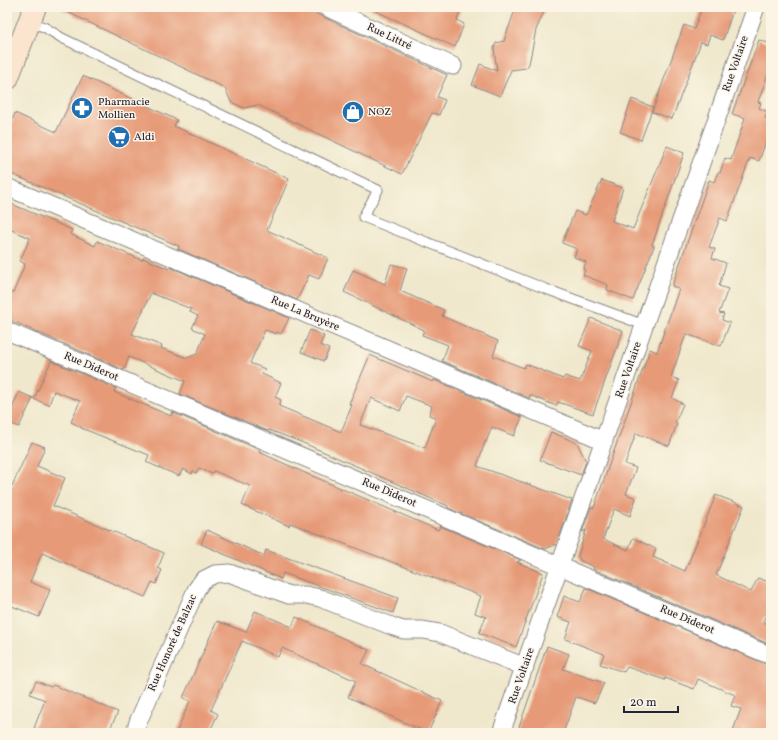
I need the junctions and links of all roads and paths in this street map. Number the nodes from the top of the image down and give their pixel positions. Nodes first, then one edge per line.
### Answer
1 (326, 7) edge
2 (756, 7) edge
3 (32, 15) edge
4 (453, 66) dead end
5 (7, 78) edge
6 (7, 187) edge
7 (644, 325) junction
8 (7, 331) edge
9 (604, 441) junction
10 (560, 566) junction
11 (771, 656) edge
12 (525, 667) junction
13 (135, 733) edge
14 (502, 733) edge

1 - 4 street, Rue Littré
2 - 7 street, Rue Voltaire
3 - 5 street
3 - 7 lane
6 - 9 street, Rue La Bruyère
7 - 9 street, Rue Voltaire
8 - 10 street, Rue Diderot
9 - 10 street, Rue Voltaire
10 - 11 street, Rue Diderot
10 - 12 street, Rue Voltaire
12 - 13 street, Rue Honoré de Balzac
12 - 14 street, Rue Voltaire

